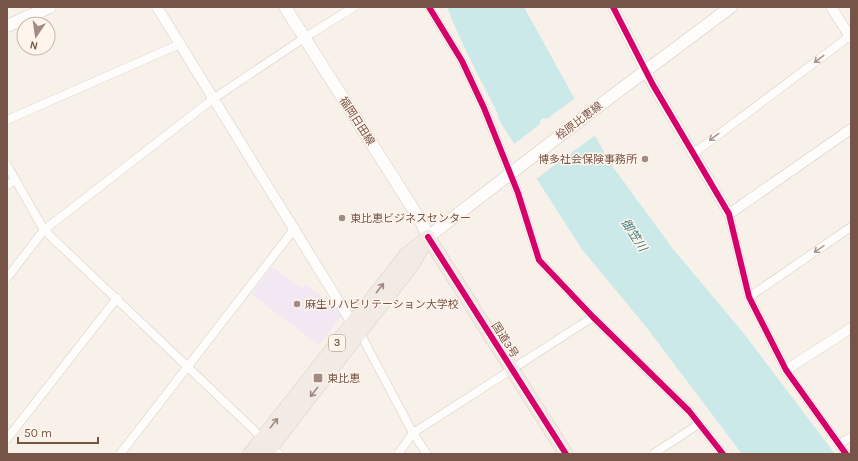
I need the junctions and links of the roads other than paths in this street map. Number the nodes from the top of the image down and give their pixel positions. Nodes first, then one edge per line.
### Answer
1 (50, 7) edge
2 (157, 7) edge
3 (285, 7) edge
4 (354, 7) edge
5 (429, 7) edge
6 (613, 7) edge
7 (731, 7) edge
8 (831, 7) edge
9 (7, 26) edge
10 (851, 36) edge
11 (304, 38) junction
12 (180, 44) junction
13 (646, 71) junction
14 (213, 98) junction
15 (7, 120) edge
16 (851, 129) edge
17 (694, 153) junction
18 (7, 165) edge
19 (510, 173) junction
20 (15, 180) junction
21 (7, 185) edge
22 (728, 214) junction
23 (851, 227) edge
24 (294, 228) junction
25 (44, 230) junction
26 (428, 237) junction
27 (7, 278) edge
28 (749, 297) junction
29 (116, 298) junction
30 (593, 317) junction
31 (356, 328) junction
32 (851, 328) edge
33 (188, 367) junction
34 (512, 370) junction
35 (786, 370) junction
36 (699, 424) junction
37 (413, 433) junction
38 (851, 437) edge
39 (7, 439) edge
40 (839, 444) junction
41 (270, 448) edge
42 (120, 454) edge
43 (250, 454) edge
44 (398, 454) edge
45 (427, 454) edge
46 (566, 454) edge
47 (653, 454) edge
48 (723, 454) edge
49 (846, 454) edge

1 - 9 main road
2 - 12 street
3 - 11 main road, 福岡日田線
4 - 11 street
5 - 19 street
6 - 13 street
7 - 13 main road, 桧原比恵線
8 - 10 street
10 -> 17 street
11 - 14 street
11 - 26 main road, 福岡日田線
12 - 14 street
12 - 15 street
13 - 17 street
13 - 19 main road, 桧原比恵線
14 - 24 street
14 - 25 street
16 - 22 street
17 - 22 street
18 - 20 street
19 - 26 main road, 桧原比恵線
19 - 30 street
20 - 21 street
20 - 25 street
22 - 28 street
23 -> 28 street
24 - 31 street
24 - 33 street
25 - 27 street
25 - 29 street
26 - 31 highway, 3
26 - 34 highway, 国道3号
28 - 35 street
29 - 33 street
29 - 39 street
30 - 34 street
30 - 36 street
31 - 37 street
31 - 41 highway, 3
32 - 35 street
33 - 41 street
33 - 42 street
34 - 37 street
34 - 46 highway, 国道3号
35 - 40 street
36 - 47 street
36 - 48 street
37 - 44 street
37 - 45 street
38 - 40 street
40 - 49 street
41 - 43 highway, 3

